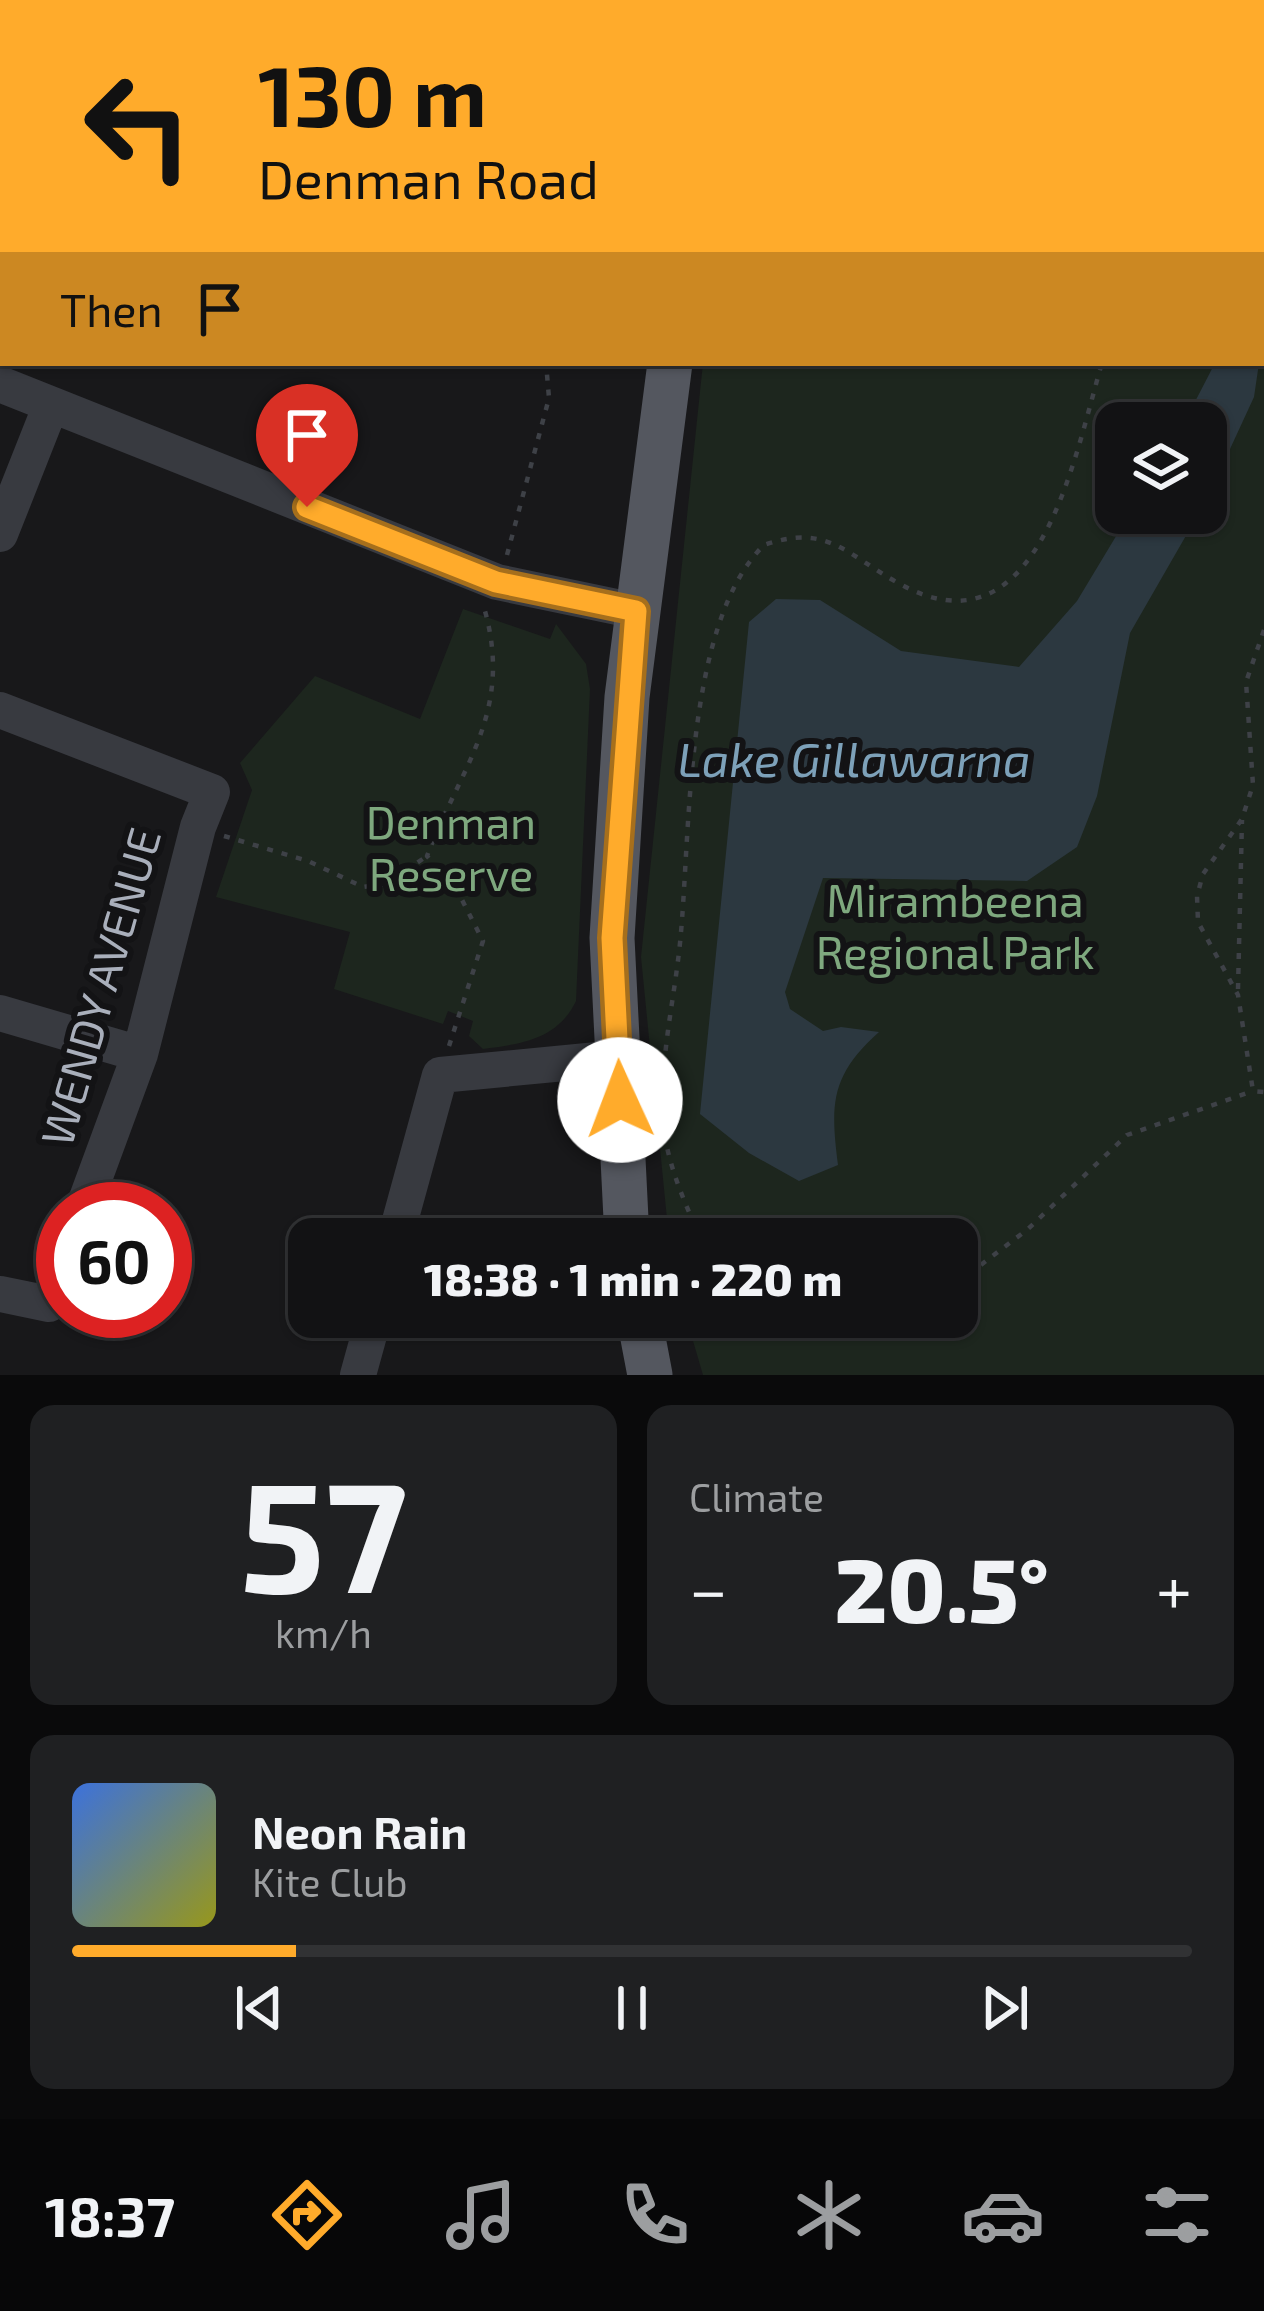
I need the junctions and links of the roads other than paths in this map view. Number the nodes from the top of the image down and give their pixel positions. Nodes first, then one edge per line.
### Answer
1 (670, 366) edge
2 (0, 384) edge
3 (52, 405) junction
4 (0, 534) edge
5 (636, 611) junction
6 (0, 710) edge
7 (0, 1013) edge
8 (140, 1054) junction
9 (618, 1058) junction
10 (93, 1182) edge
11 (401, 1218) edge
12 (626, 1218) edge
13 (0, 1294) edge
14 (36, 1301) edge
15 (368, 1338) edge
16 (643, 1338) edge
17 (358, 1375) edge
18 (650, 1375) edge

1 - 5 main road
2 - 3 street
3 - 4 street
3 - 5 street
5 - 9 main road
6 - 8 street, WENDY AVENUE
7 - 8 street
8 - 10 street, WENDY AVENUE
9 - 11 street
9 - 12 main road
13 - 14 street
15 - 17 street
16 - 18 main road

